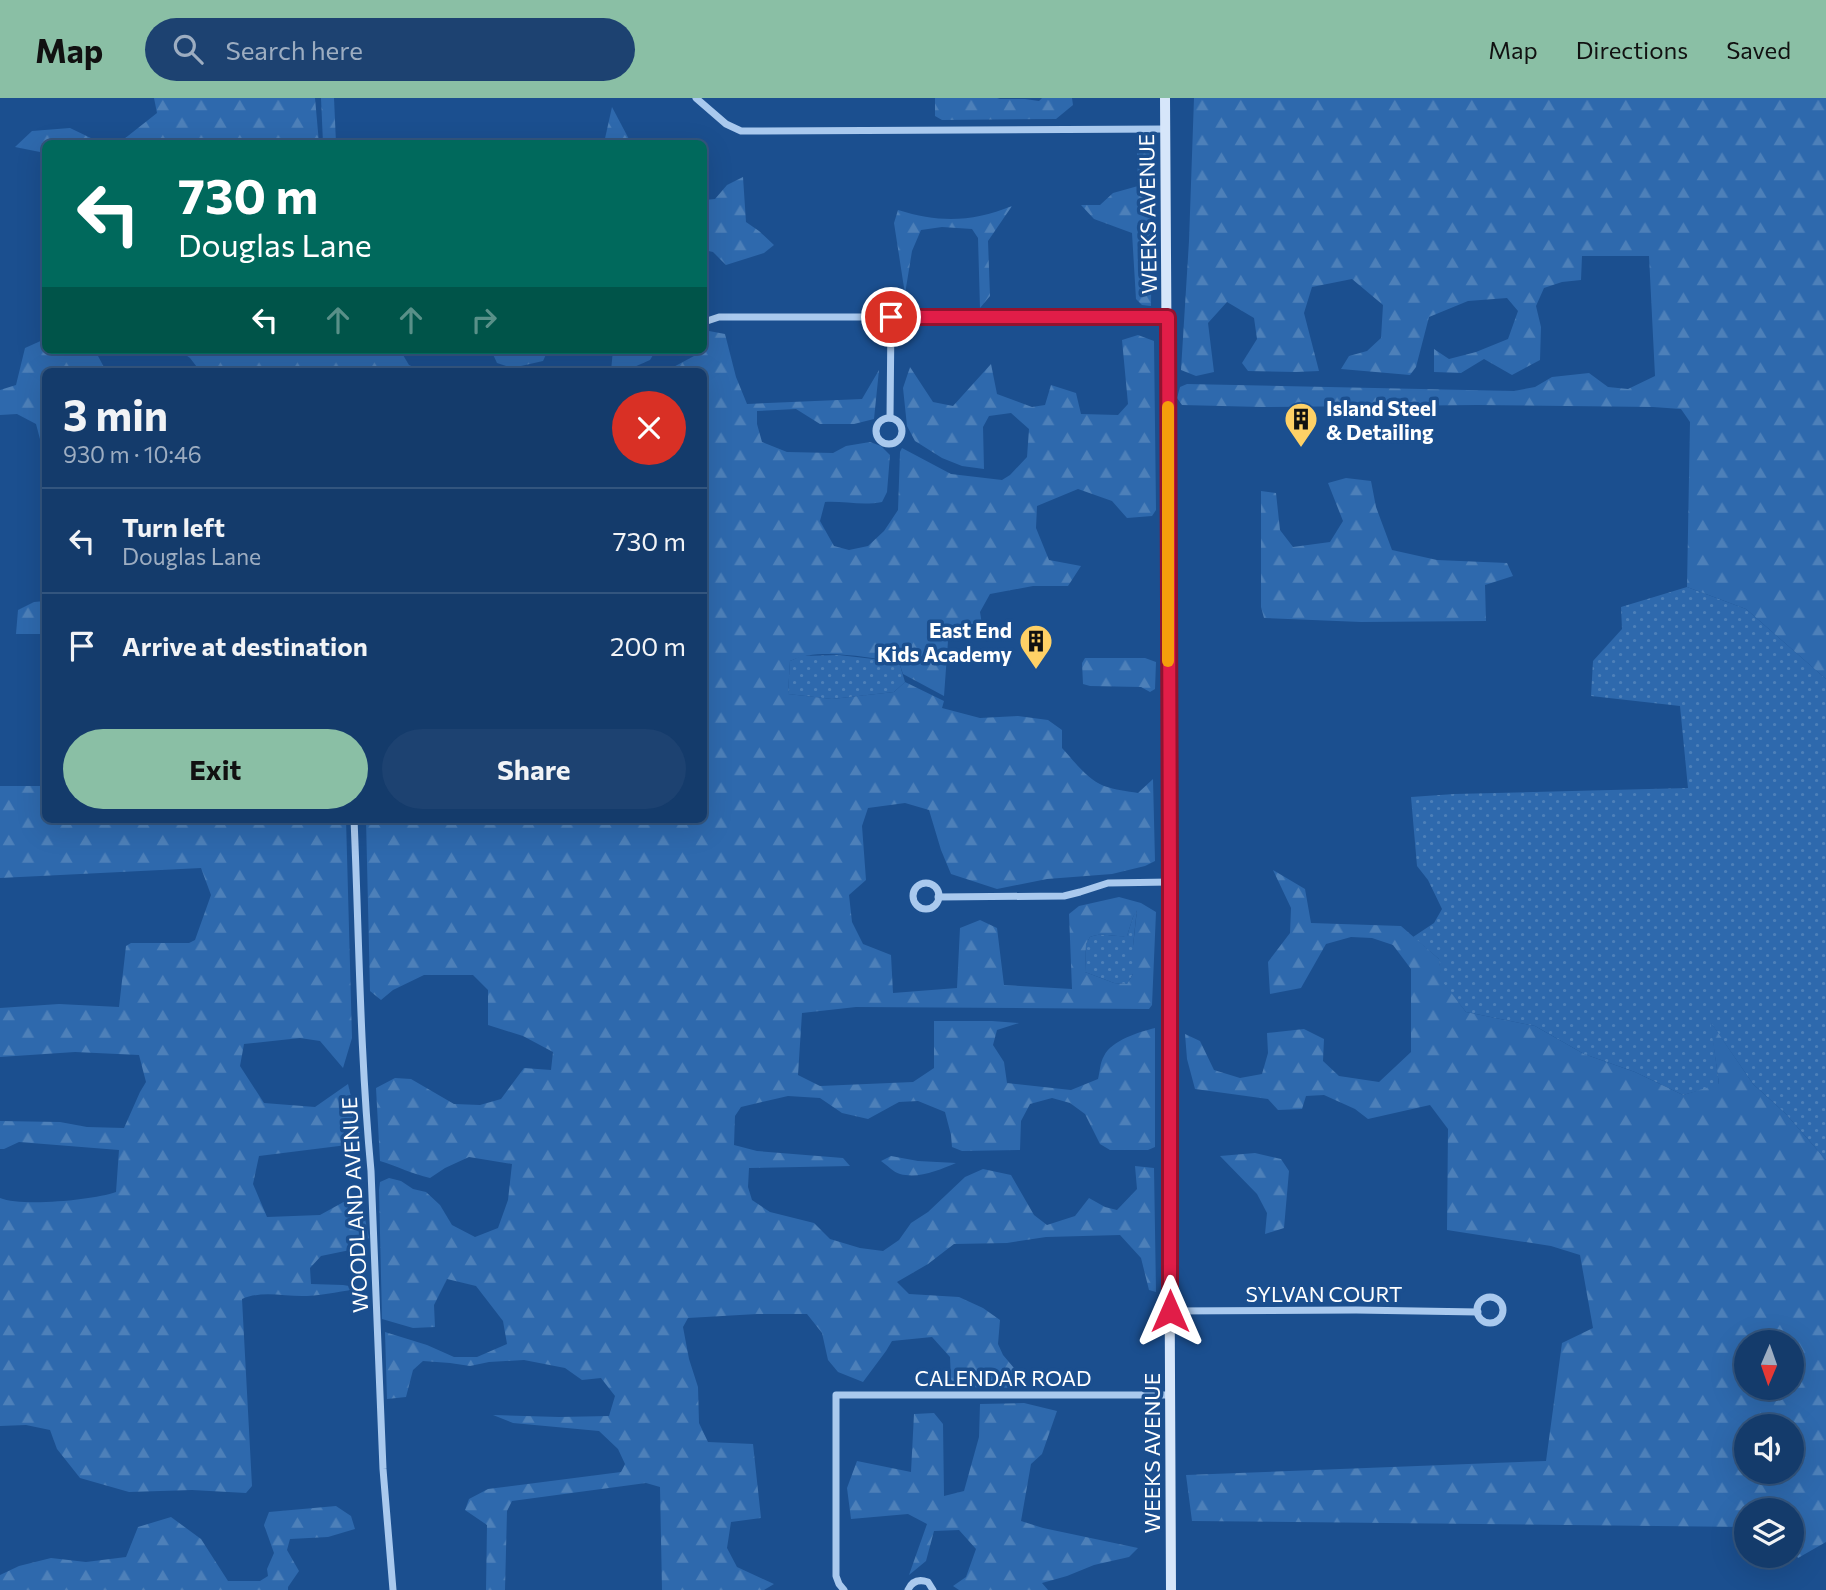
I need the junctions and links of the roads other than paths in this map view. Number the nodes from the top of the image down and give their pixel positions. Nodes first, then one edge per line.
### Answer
1 (696, 98) edge
2 (1165, 98) edge
3 (1165, 129) junction
4 (891, 317) junction
5 (1168, 317) junction
6 (707, 321) edge
7 (890, 418) dead end
8 (354, 823) edge
9 (1170, 882) junction
10 (938, 897) dead end
11 (1170, 1311) junction
12 (1478, 1312) dead end
13 (1170, 1395) junction
14 (393, 1590) edge
15 (844, 1590) edge
16 (908, 1590) edge
17 (933, 1590) edge
18 (1171, 1590) edge

1 - 3 street
2 - 3 street, WEEKS AVENUE
3 - 5 street, WEEKS AVENUE
4 - 5 street
4 - 6 street
4 - 7 street
5 - 9 street, WEEKS AVENUE
8 - 14 street, WOODLAND AVENUE
9 - 10 street
9 - 11 street, WEEKS AVENUE
11 - 12 street, SYLVAN COURT
11 - 13 street, WEEKS AVENUE
13 - 15 street, CALENDAR ROAD
13 - 18 street, WEEKS AVENUE
16 - 17 street

